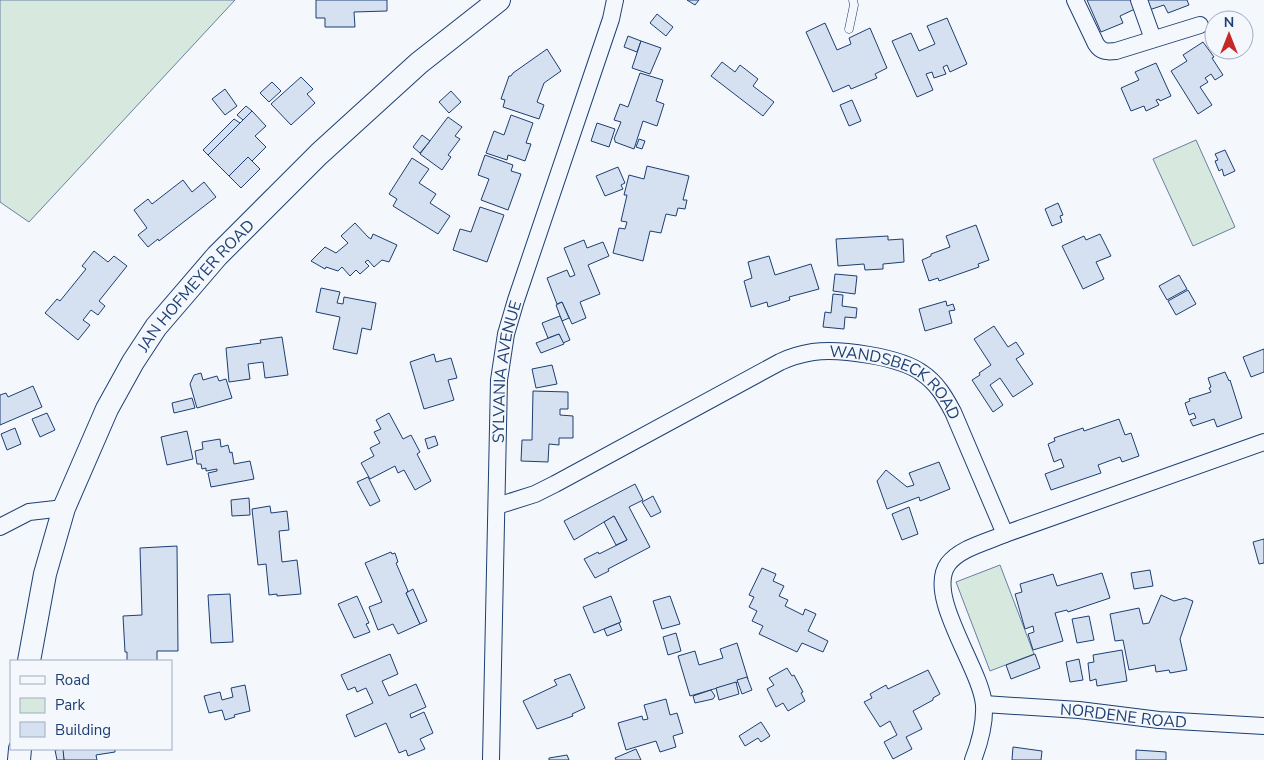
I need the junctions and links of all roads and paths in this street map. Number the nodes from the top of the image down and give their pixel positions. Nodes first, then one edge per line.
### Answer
1 (499, 0) edge
2 (615, 0) edge
3 (853, 0) edge
4 (1075, 0) edge
5 (1139, 0) edge
6 (1200, 25) dead end
7 (849, 29) dead end
8 (1152, 39) junction
9 (1264, 442) edge
10 (496, 506) junction
11 (64, 508) junction
12 (0, 527) edge
13 (1005, 534) junction
14 (29, 660) edge
15 (984, 704) junction
16 (1264, 726) edge
17 (491, 760) edge
18 (972, 760) edge

1 - 11 street, JAN HOFMEYER ROAD
2 - 10 street, SYLVANIA AVENUE
3 - 7 lane
4 - 8 street
5 - 8 street
6 - 8 street
9 - 13 street
10 - 13 street, WANDSBECK ROAD
10 - 17 street, SYLVANIA AVENUE
11 - 12 street
11 - 14 street, JAN HOFMEYER ROAD
13 - 15 street
15 - 16 street, NORDENE ROAD
15 - 18 street

